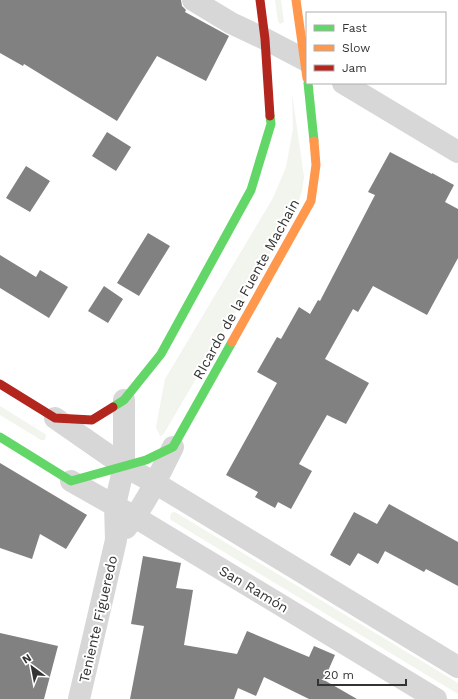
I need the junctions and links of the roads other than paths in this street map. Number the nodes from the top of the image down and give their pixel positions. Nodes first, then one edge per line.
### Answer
1 (193, 0) edge
2 (260, 0) edge
3 (296, 0) edge
4 (265, 39) junction
5 (306, 66) edge
6 (308, 84) edge
7 (345, 84) edge
8 (458, 152) edge
9 (0, 384) edge
10 (124, 400) junction
11 (55, 418) junction
12 (0, 437) edge
13 (173, 447) junction
14 (124, 466) junction
15 (71, 480) junction
16 (155, 483) junction
17 (114, 505) junction
18 (135, 517) junction
19 (116, 540) junction
20 (458, 667) edge
21 (79, 699) edge
22 (436, 699) edge

1 - 4 street
2 - 4 street
3 - 5 street
4 - 5 street
4 - 10 street
6 - 13 street, RIcardo de la Fuente Machain
7 - 8 street
9 - 11 street
10 - 11 street
10 - 14 street, Teniente Figueredo
11 - 14 street
12 - 15 street, San Ramón
13 - 14 street
13 - 16 street, Teniente Figueredo
14 - 15 street
14 - 16 street
14 - 17 street, Teniente Figueredo
15 - 17 street, San Ramón
16 - 18 street, Teniente Figueredo
16 - 20 street
17 - 18 street, San Ramón
17 - 19 street, Teniente Figueredo
18 - 19 street, Teniente Figueredo
18 - 22 street, San Ramón
19 - 21 street, Teniente Figueredo

